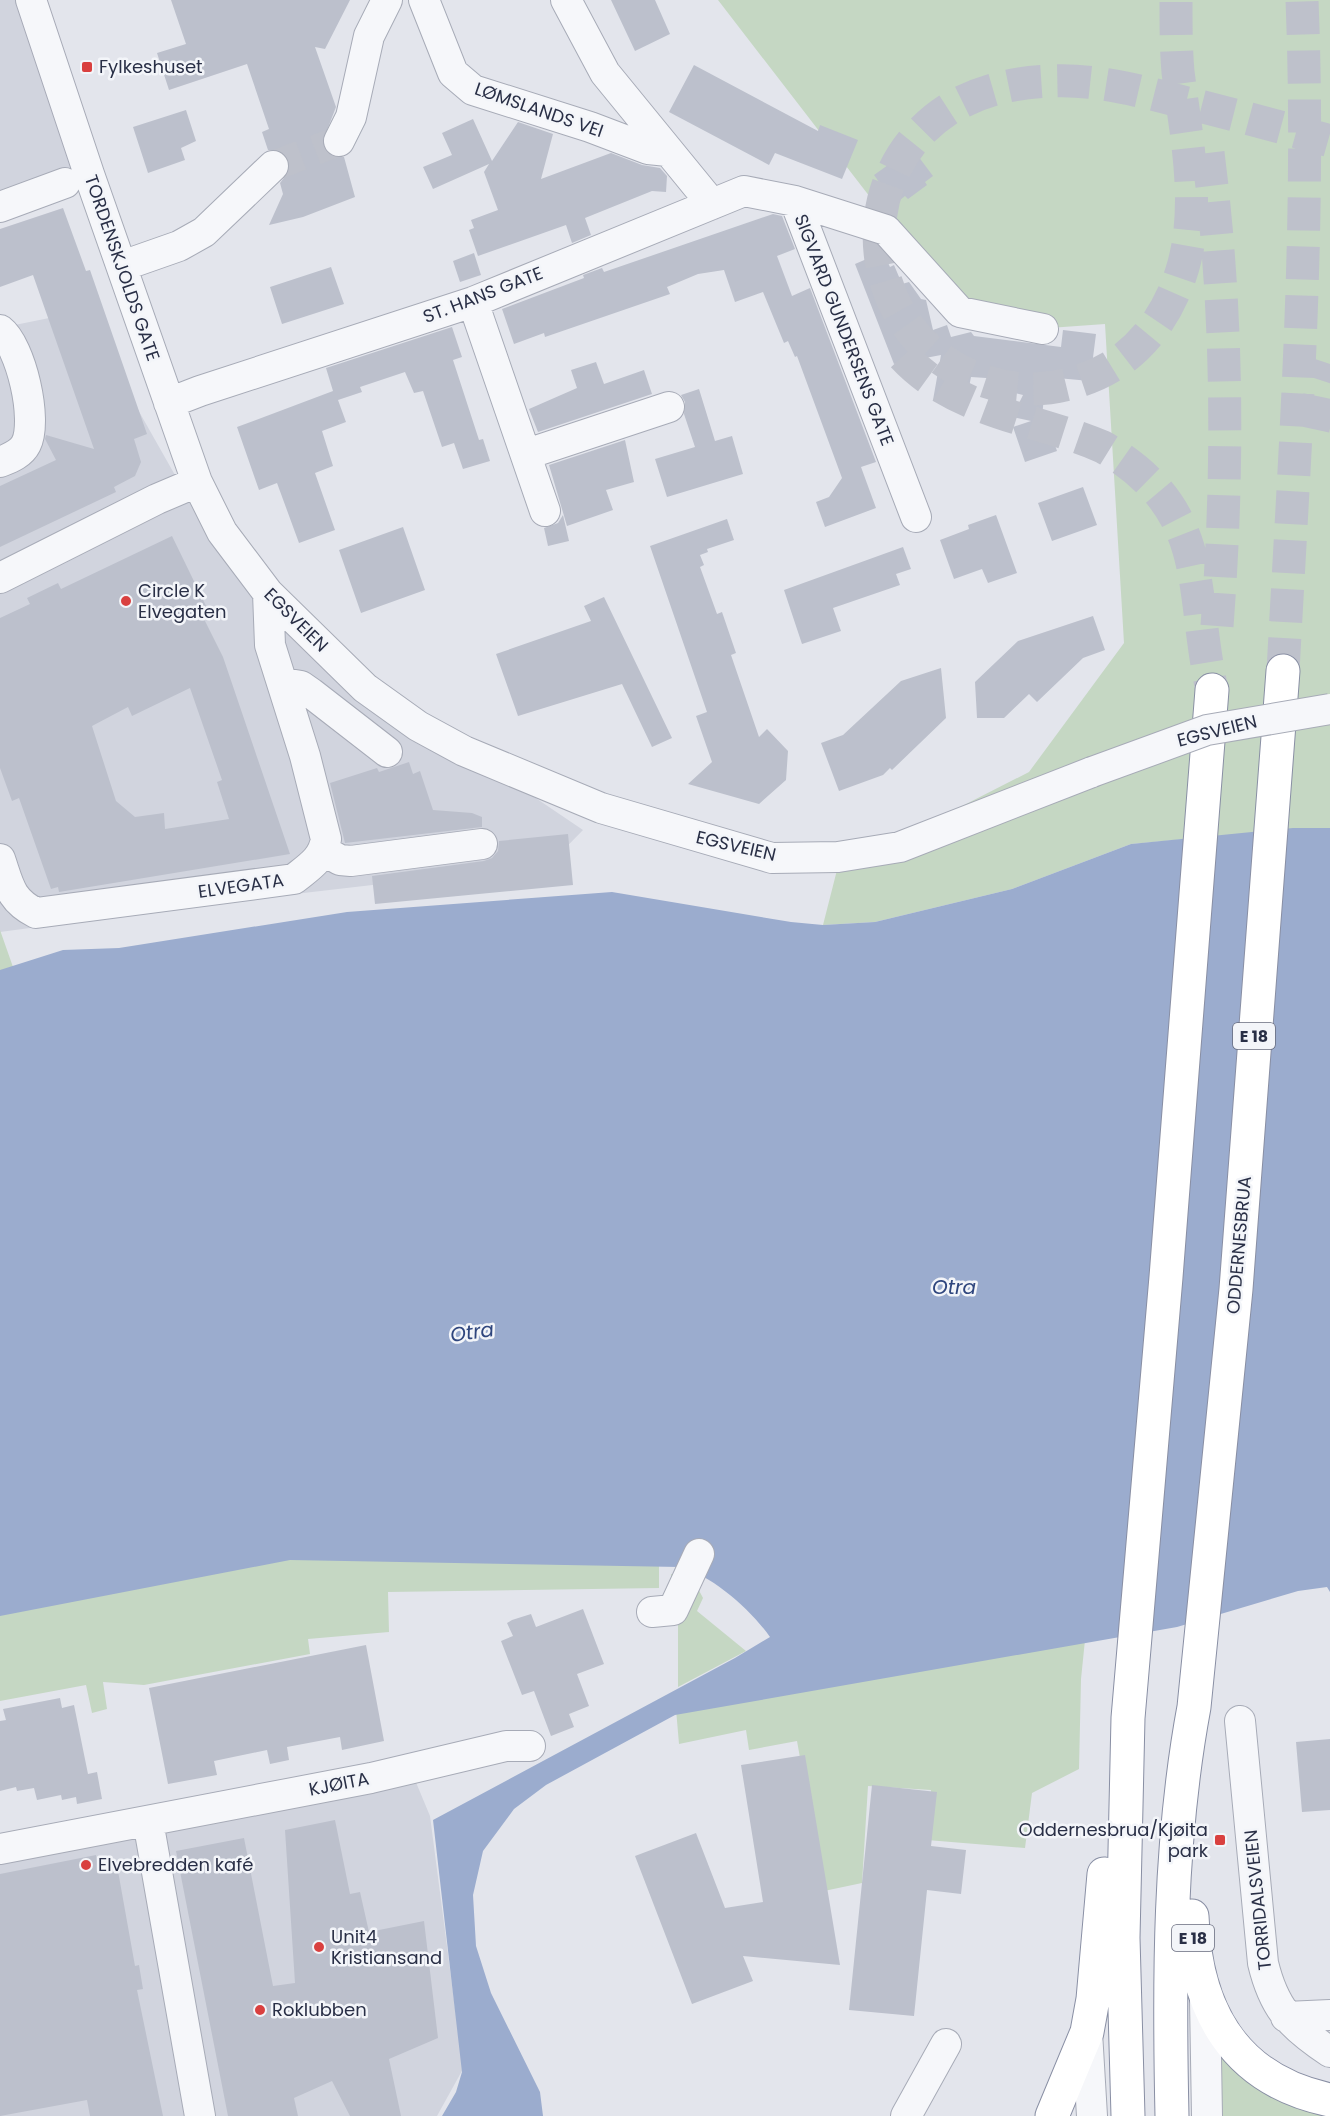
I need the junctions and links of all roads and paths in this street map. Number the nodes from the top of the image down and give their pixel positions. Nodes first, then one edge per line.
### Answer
1 (31, 0) edge
2 (387, 0) edge
3 (424, 0) edge
4 (566, 0) edge
5 (339, 141) tunnel mouth
6 (668, 151) junction
7 (273, 166) tunnel mouth
8 (65, 183) dead end
9 (795, 201) junction
10 (712, 204) junction
11 (0, 207) edge
12 (122, 266) junction
13 (473, 302) junction
14 (1043, 329) dead end
15 (0, 330) edge
16 (170, 404) junction
17 (669, 408) dead end
18 (527, 454) junction
19 (0, 462) edge
20 (198, 482) junction
21 (545, 511) dead end
22 (916, 517) dead end
23 (222, 532) joint
24 (0, 578) edge
25 (268, 593) junction
26 (1283, 671) tunnel mouth
27 (283, 683) junction
28 (1212, 690) tunnel mouth
29 (1330, 709) edge
30 (387, 752) dead end
31 (482, 844) dead end
32 (324, 851) junction
33 (0, 859) edge
34 (6, 897) edge
35 (699, 1554) dead end
36 (652, 1612) dead end
37 (1194, 1707) junction
38 (1128, 1718) junction
39 (1240, 1721) dead end
40 (530, 1746) dead end
41 (148, 1821) junction
42 (0, 1849) edge
43 (1205, 2000) junction
44 (1330, 2015) edge
45 (1286, 2017) junction
46 (1088, 2032) junction
47 (946, 2044) dead end
48 (1330, 2052) edge
49 (1330, 2100) edge
50 (200, 2116) edge
51 (906, 2116) edge
52 (1052, 2116) edge
53 (1092, 2116) edge
54 (1128, 2116) edge
55 (1172, 2116) edge
56 (1207, 2116) edge

1 - 12 street, TORDENSKJOLDS GATE
2 - 5 street
3 - 6 street, LØMSLANDS VEI
4 - 6 street
6 - 10 street
7 - 12 street
8 - 11 street
9 - 10 street, ST. HANS GATE
9 - 14 street, SIGVARD GUNDERSENS GATE
9 - 22 street, SIGVARD GUNDERSENS GATE
10 - 13 street, ST. HANS GATE
12 - 16 street, TORDENSKJOLDS GATE
13 - 16 street, ST. HANS GATE
13 - 18 street
15 - 19 street
16 - 20 street, TORDENSKJOLDS GATE
17 - 18 street
18 - 21 street
20 - 23 street, TORDENSKJOLDS GATE
20 - 24 street
23 - 25 street, EGSVEIEN
25 - 27 street
25 - 29 street, EGSVEIEN, bridge
26 - 37 highway, ODDERNESBRUA / E 18
27 - 30 street
27 - 32 street
28 - 38 highway
31 - 32 street
32 - 34 street, ELVEGATA
33 - 34 street
35 - 36 street
37 - 43 highway, E 18
37 - 55 highway, E 18
38 - 46 highway
38 - 54 highway
39 - 45 street, TORRIDALSVEIEN
40 - 41 street, KJØITA
41 - 42 street, KJØITA
41 - 50 street
43 - 49 highway, E 18
43 - 56 street
44 - 45 street
45 - 48 street, TORRIDALSVEIEN
46 - 52 highway
46 - 53 street
47 - 51 street

